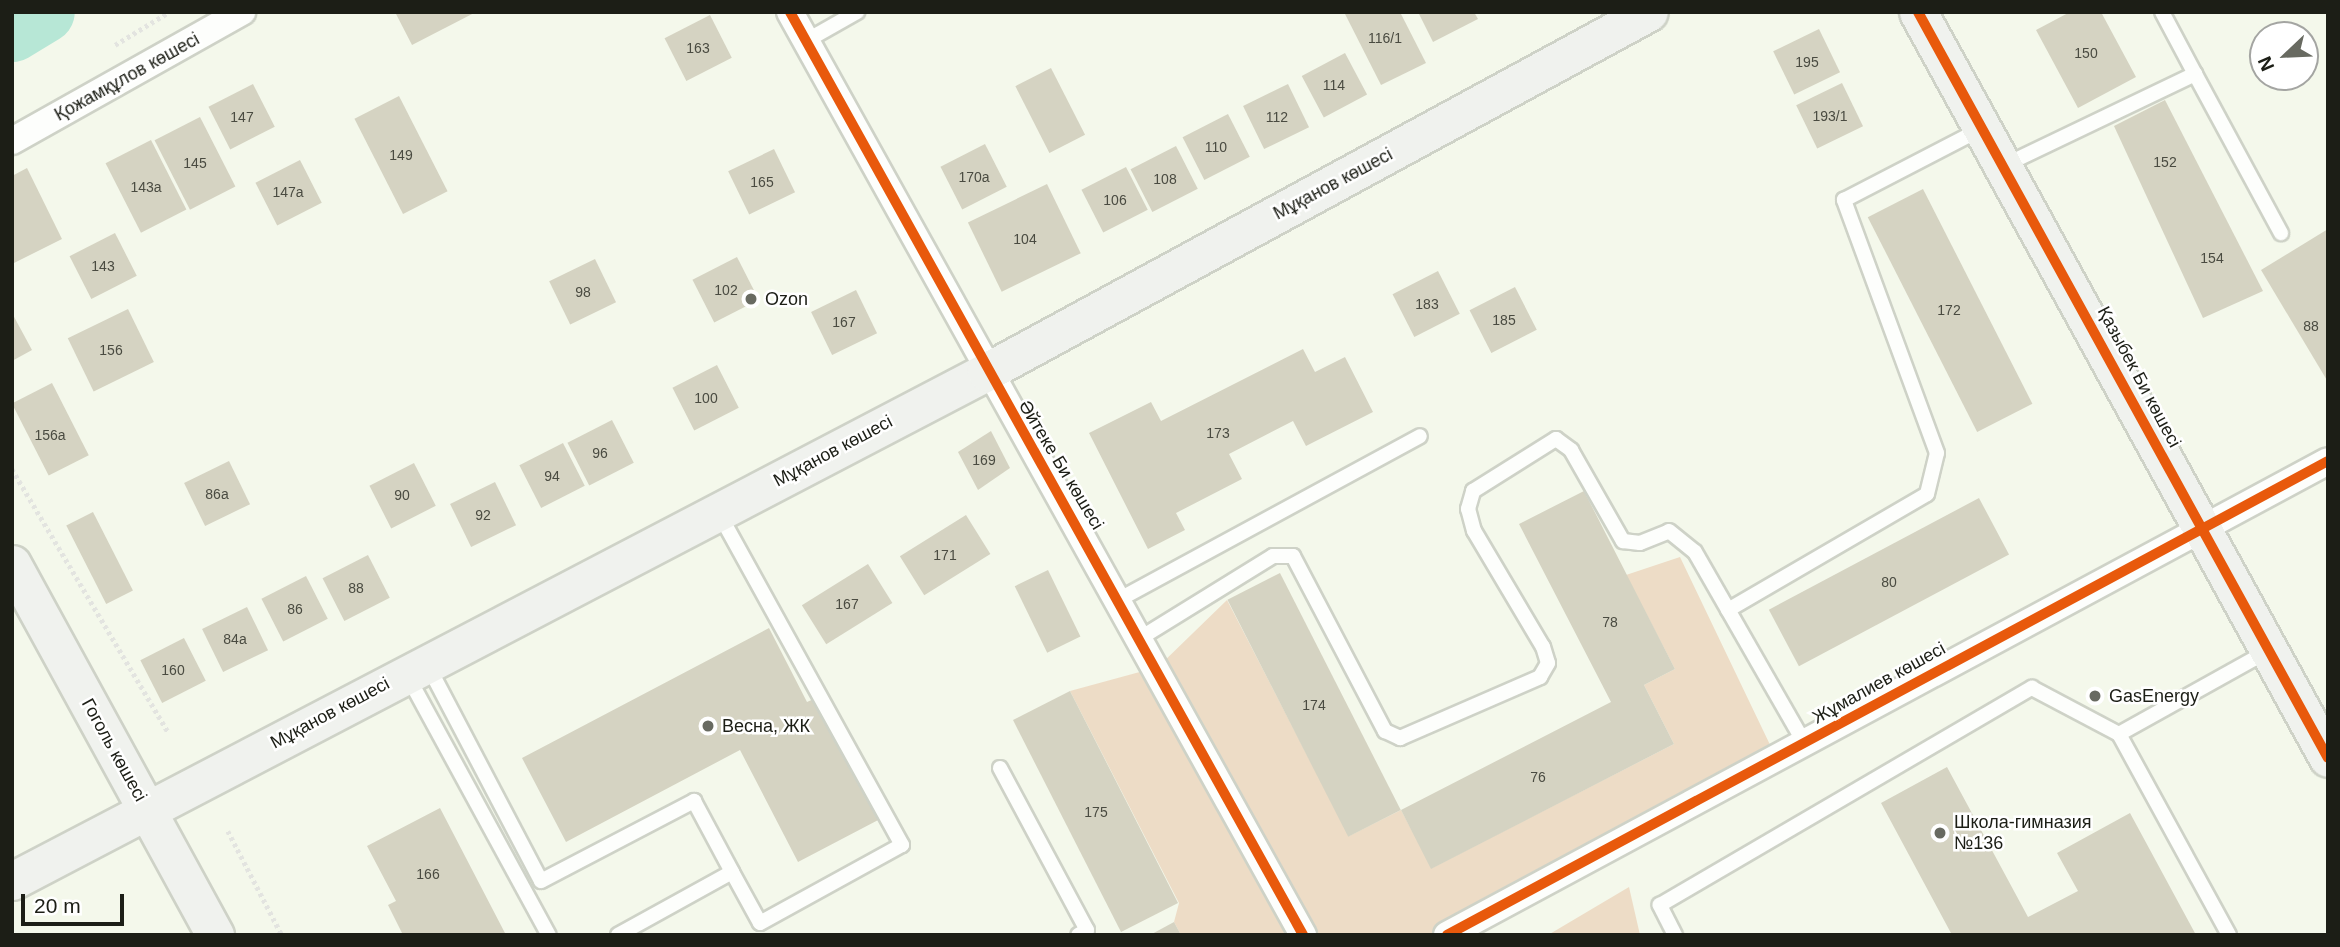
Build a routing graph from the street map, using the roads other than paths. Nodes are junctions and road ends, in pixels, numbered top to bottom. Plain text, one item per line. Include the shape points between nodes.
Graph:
1 (242, 12) edge
2 (790, 12) edge
3 (856, 12) edge
4 (1649, 12) edge
5 (1918, 12) edge
6 (2162, 12) edge
7 (806, 41) junction
8 (2195, 74) junction
9 (1983, 127) junction
10 (12, 141) edge
11 (2005, 166) junction
12 (2281, 233) dead end
13 (986, 372) junction
14 (1420, 436) dead end
15 (2328, 461) edge
16 (718, 511) junction
17 (2199, 526) junction
18 (12, 564) edge
19 (1120, 599) junction
20 (1728, 610) junction
21 (1142, 637) junction
22 (2268, 651) junction
23 (416, 668) junction
24 (2119, 734) junction
25 (1805, 744) junction
26 (2328, 758) edge
27 (1000, 768) dead end
28 (146, 809) junction
29 (732, 872) junction
30 (12, 881) edge
31 (215, 935) edge
32 (549, 935) edge
33 (618, 935) edge
34 (1078, 935) edge
35 (1303, 935) edge
36 (1447, 935) edge
37 (1675, 935) edge
38 (2229, 935) edge

1 - 10 street, Қожамқұлов көшесі
2 - 7 street, Әйтеке Би көшесі
3 - 7 lane
4 - 13 main road, Мұқанов көшесі
5 - 9 main road, Қазыбек Би көшесі
6 - 8 lane
7 - 13 street, Әйтеке Би көшесі
8 - 11 lane
8 - 12 lane
9 - 11 main road, Қазыбек Би көшесі
9 - 20 lane via 1844,200 1937,453 1927,494
11 - 17 main road, Қазыбек Би көшесі
13 - 16 main road, Мұқанов көшесі
13 - 19 street, Әйтеке Би көшесі
14 - 19 lane
15 - 17 street, Жұмалиев көшесі
16 - 23 main road, Мұқанов көшесі
16 - 29 lane via 902,845 761,923
17 - 22 main road, Қазыбек Би көшесі
17 - 25 street, Жұмалиев көшесі
18 - 28 main road, Гоголь көшесі
19 - 21 street, Әйтеке Би көшесі
20 - 21 lane via 1695,552 1669,531 1640,543 1623,541 1571,450 1556,439 1473,491 1468,509 1474,531 1543,647 1548,663 1540,677 1400,738 1385,732 1293,556 1273,556
20 - 25 lane
21 - 35 street, Әйтеке Би көшесі
22 - 24 lane
22 - 26 main road, Қазыбек Би көшесі
23 - 28 main road, Мұқанов көшесі
23 - 29 lane via 541,881 694,801
23 - 32 lane
24 - 37 lane via 2032,688 1660,905
24 - 38 lane
25 - 36 street, Жұмалиев көшесі
27 - 34 lane via 1087,930
28 - 30 main road, Мұқанов көшесі
28 - 31 main road, Гоголь көшесі
29 - 33 lane

